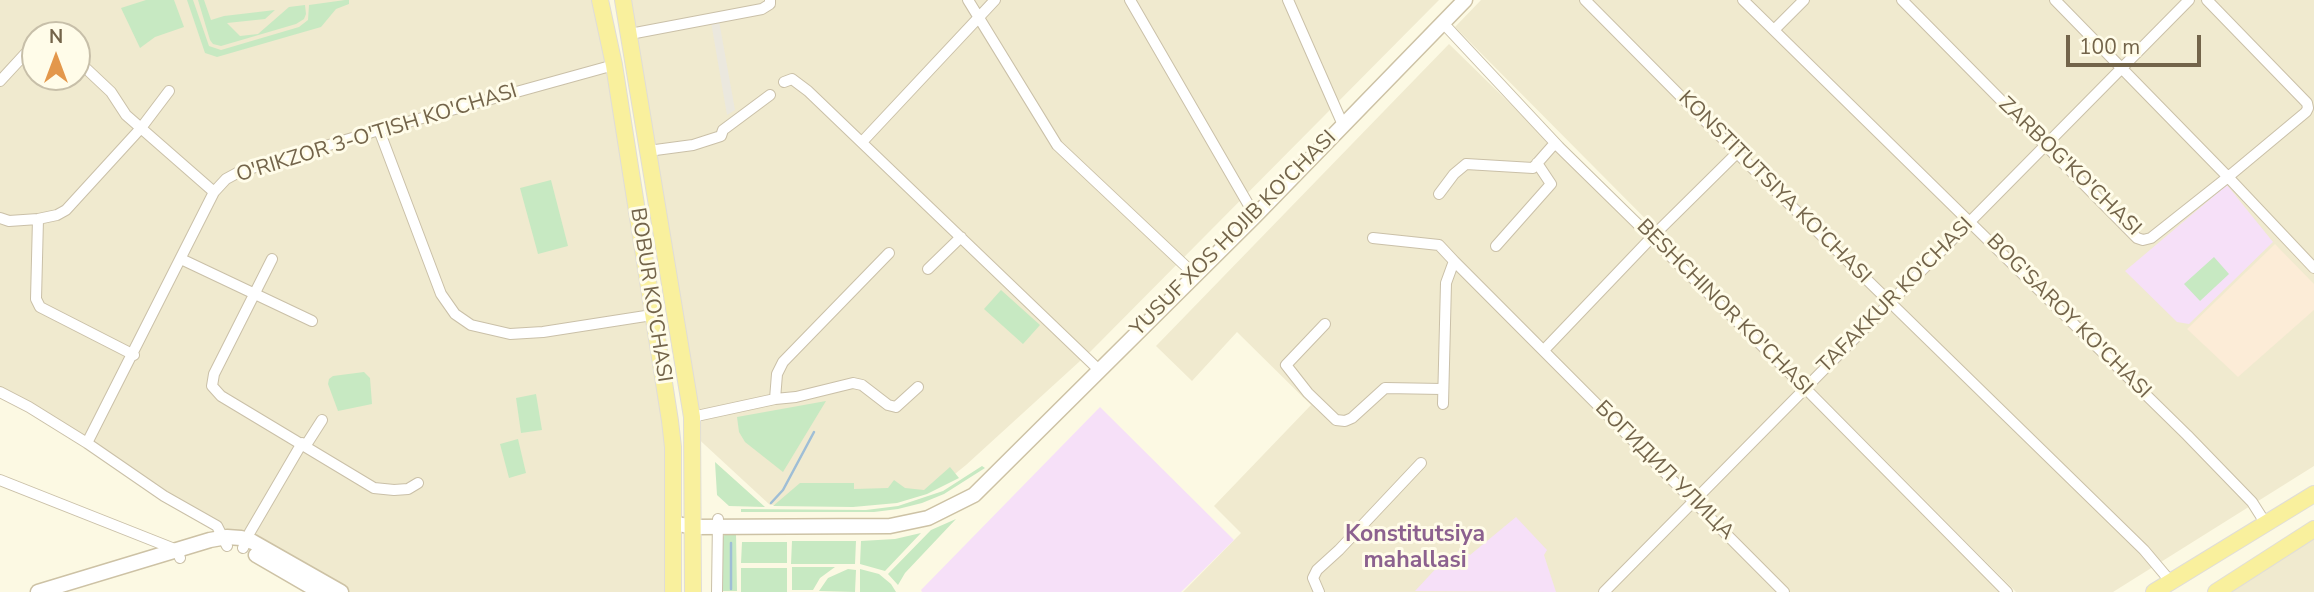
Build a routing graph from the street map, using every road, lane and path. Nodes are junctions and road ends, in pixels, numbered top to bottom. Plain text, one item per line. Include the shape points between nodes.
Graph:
1 (600, 0) edge
2 (623, 0) edge
3 (770, 0) edge
4 (968, 0) edge
5 (995, 0) edge
6 (1130, 0) edge
7 (1288, 0) edge
8 (1465, 0) edge
9 (1585, 0) edge
10 (1743, 0) edge
11 (1804, 0) edge
12 (1902, 0) edge
13 (2055, 0) edge
14 (2189, 0) edge
15 (2207, 0) edge
16 (978, 17) junction
17 (1443, 23) junction
18 (1774, 30) junction
19 (630, 34) junction
20 (21, 58) edge
21 (614, 65) junction
22 (2122, 68) junction
23 (91, 73) edge
24 (0, 81) edge
25 (784, 82) dead end
26 (169, 91) dead end
27 (770, 95) dead end
28 (1343, 125) junction
29 (141, 128) junction
30 (379, 130) junction
31 (862, 142) junction
32 (1555, 143) junction
33 (2045, 146) junction
34 (648, 152) junction
35 (1737, 153) junction
36 (1537, 163) junction
37 (2228, 177) junction
38 (214, 192) junction
39 (1439, 194) dead end
40 (1255, 216) junction
41 (0, 218) edge
42 (38, 219) junction
43 (1971, 221) junction
44 (661, 234) junction
45 (640, 237) junction
46 (961, 237) junction
47 (1652, 237) junction
48 (1373, 238) dead end
49 (1496, 246) dead end
50 (889, 253) dead end
51 (272, 258) dead end
52 (181, 259) junction
53 (1454, 261) junction
54 (2314, 268) edge
55 (929, 269) dead end
56 (1194, 274) junction
57 (254, 295) junction
58 (1889, 301) junction
59 (653, 315) junction
60 (312, 321) dead end
61 (1325, 324) dead end
62 (1544, 350) junction
63 (134, 355) junction
64 (1099, 370) junction
65 (918, 387) dead end
66 (1804, 387) junction
67 (1442, 389) junction
68 (0, 392) edge
69 (775, 399) junction
70 (1443, 404) dead end
71 (692, 417) junction
72 (322, 420) dead end
73 (87, 443) junction
74 (304, 444) junction
75 (1422, 463) dead end
76 (2, 483) edge
77 (418, 483) dead end
78 (2314, 494) edge
79 (1693, 502) junction
80 (673, 523) junction
81 (693, 523) junction
82 (718, 523) junction
83 (2266, 524) junction
84 (2314, 529) edge
85 (225, 541) junction
86 (245, 543) junction
87 (178, 554) junction
88 (2171, 582) junction
89 (38, 592) edge
90 (68, 592) edge
91 (320, 592) edge
92 (341, 592) edge
93 (673, 592) edge
94 (693, 592) edge
95 (717, 592) edge
96 (1319, 592) edge
97 (1604, 592) edge
98 (1784, 592) edge
99 (2007, 592) edge
100 (2154, 592) edge
101 (2216, 592) edge

1 - 21 main road, BOBUR KO'CHASI
2 - 19 main road, BOBUR KO'CHASI
3 - 19 street via 762,9
4 - 16 street
5 - 16 street
6 - 40 street
7 - 28 street
8 - 17 main road, YUSUF XOS HOJIB KO'CHASI
9 - 35 street, KONSTITUTSIYA KO'CHASI
10 - 18 street, BOG'SAROY KO'CHASI
11 - 18 street
12 - 33 street, ZARBOG'KO'CHASI
13 - 22 street
14 - 22 street, TAFAKKUR KO'CHASI
15 - 37 street, ZARBOG'KO'CHASI via 2307,103 2306,112
16 - 31 street
16 - 56 street via 1057,145
17 - 28 main road, YUSUF XOS HOJIB KO'CHASI
17 - 32 street, BESHCHINOR KO'CHASI
18 - 43 street, BOG'SAROY KO'CHASI
19 - 34 main road, BOBUR KO'CHASI
20 - 24 street
21 - 30 street, O'RIKZOR 3-O'TISH KO'CHASI
21 - 45 main road, BOBUR KO'CHASI
22 - 33 street, TAFAKKUR KO'CHASI
22 - 37 street
23 - 29 street
25 - 31 street via 792,79 808,91
26 - 29 street
27 - 34 street via 721,136
28 - 40 main road, YUSUF XOS HOJIB KO'CHASI
29 - 38 street
29 - 42 street via 66,210
30 - 38 street, O'RIKZOR 3-O'TISH KO'CHASI via 239,172
30 - 59 street via 440,294 455,314 471,325 510,334
31 - 46 street
32 - 36 street
32 - 47 street, BESHCHINOR KO'CHASI
33 - 37 street, ZARBOG'KO'CHASI via 2143,240
33 - 43 street, TAFAKKUR KO'CHASI
34 - 44 main road, BOBUR KO'CHASI
35 - 47 street
35 - 58 street, KONSTITUTSIYA KO'CHASI
36 - 39 street via 1533,168 1466,164
36 - 49 street via 1551,184
37 - 54 street
38 - 52 street, O'RIKZOR 3-O'TISH KO'CHASI
40 - 56 main road, YUSUF XOS HOJIB KO'CHASI
41 - 42 street
42 - 63 street via 40,307
43 - 58 street, TAFAKKUR KO'CHASI
43 - 83 street, BOG'SAROY KO'CHASI via 2196,443 2252,502
44 - 45 main road
44 - 71 main road, BOBUR KO'CHASI
45 - 59 main road, BOBUR KO'CHASI
46 - 55 street
46 - 64 street
47 - 62 street
47 - 66 street, BESHCHINOR KO'CHASI
48 - 53 street, БОГИДИЛ УЛИЦА via 1439,245
50 - 69 street via 783,362
51 - 57 street
52 - 57 street
52 - 63 street, O'RIKZOR 3-O'TISH KO'CHASI
53 - 62 street, БОГИДИЛ УЛИЦА
53 - 67 street via 1446,283
56 - 64 main road, YUSUF XOS HOJIB KO'CHASI
57 - 60 street
57 - 74 street via 212,386 221,396
58 - 66 street, TAFAKKUR KO'CHASI
58 - 88 street, KONSTITUTSIYA KO'CHASI via 2144,550
59 - 80 main road, BOBUR KO'CHASI via 672,435
61 - 67 street via 1286,365 1336,420 1352,418 1385,388
62 - 79 street, БОГИДИЛ УЛИЦА
63 - 73 street, O'RIKZOR 3-O'TISH KO'CHASI
64 - 82 main road, YUSUF XOS HOJIB KO'CHASI via 982,488 938,514 909,523 858,528
65 - 69 street via 893,408 853,383
66 - 79 street, TAFAKKUR KO'CHASI
66 - 99 street, BESHCHINOR KO'CHASI
67 - 70 street
68 - 73 street
69 - 71 street
71 - 81 main road, BOBUR KO'CHASI
72 - 74 street
73 - 85 street via 217,526
74 - 77 street via 374,488 408,489
74 - 86 street
75 - 96 street via 1317,570 1313,578
76 - 87 street
78 - 83 main road
79 - 97 street, TAFAKKUR KO'CHASI
79 - 98 street, БОГИДИЛ УЛИЦА
80 - 81 main road, YUSUF XOS HOJIB KO'CHASI
80 - 93 main road, BOBUR KO'CHASI
81 - 82 main road, YUSUF XOS HOJIB KO'CHASI
81 - 94 main road, BOBUR KO'CHASI
82 - 95 street
83 - 88 main road
84 - 101 main road
85 - 86 main road
85 - 87 main road
86 - 91 main road
86 - 92 main road
87 - 89 main road
87 - 90 main road
88 - 100 main road

